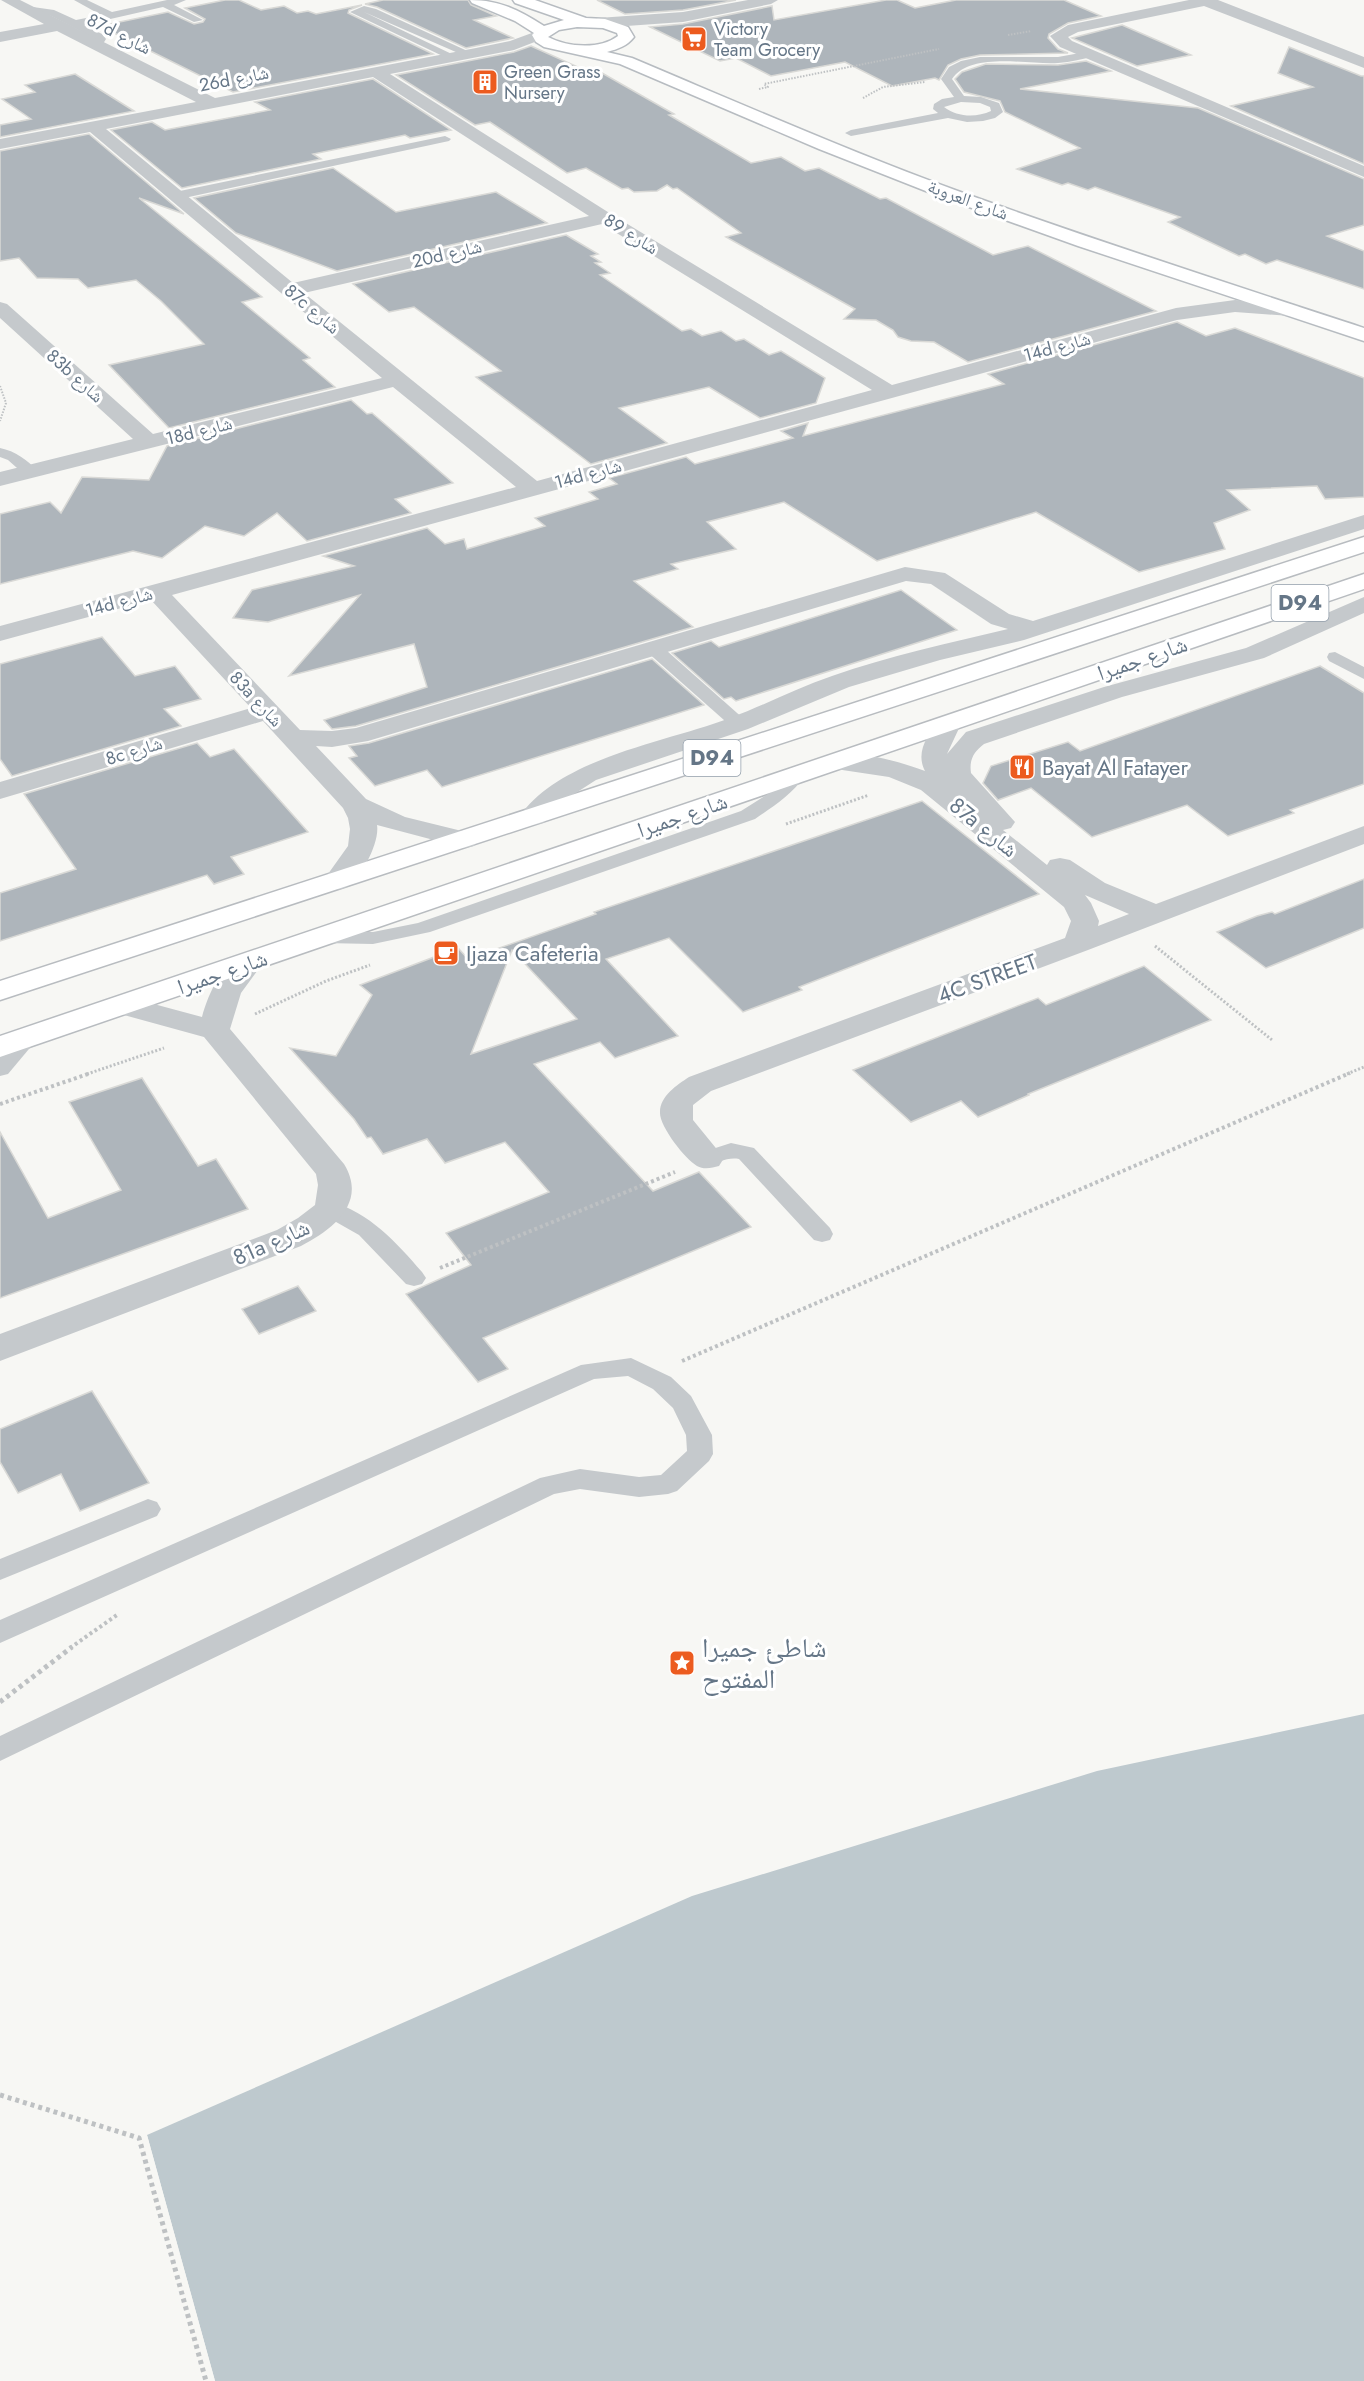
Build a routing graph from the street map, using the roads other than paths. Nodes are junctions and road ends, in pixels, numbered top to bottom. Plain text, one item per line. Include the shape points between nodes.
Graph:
1 (8, 0) edge
2 (79, 0) edge
3 (181, 0) edge
4 (477, 0) edge
5 (520, 0) edge
6 (771, 0) edge
7 (1208, 1) edge
8 (165, 4) junction
9 (111, 16) junction
10 (682, 17) junction
11 (198, 20) dead end
12 (594, 22) junction
13 (67, 25) junction
14 (540, 34) junction
15 (626, 36) junction
16 (0, 37) edge
17 (571, 49) junction
18 (1091, 54) junction
19 (466, 55) junction
20 (1364, 63) edge
21 (376, 72) junction
22 (745, 92) road end
23 (961, 99) junction
24 (212, 103) junction
25 (948, 115) junction
26 (830, 125) dead end
27 (93, 126) junction
28 (851, 133) junction
29 (445, 140) dead end
30 (0, 144) edge
31 (883, 146) dead end
32 (1364, 172) edge
33 (175, 196) junction
34 (605, 218) junction
35 (1195, 278) junction
36 (290, 290) junction
37 (0, 308) edge
38 (1291, 310) junction
39 (1176, 314) junction
40 (1364, 334) edge
41 (397, 380) junction
42 (889, 392) junction
43 (150, 443) junction
44 (0, 452) edge
45 (30, 472) junction
46 (0, 479) edge
47 (533, 489) junction
48 (1364, 522) edge
49 (1364, 544) edge
50 (1364, 580) edge
51 (156, 592) junction
52 (1364, 604) edge
53 (1033, 629) junction
54 (0, 634) edge
55 (652, 647) junction
56 (1335, 657) dead end
57 (1364, 674) edge
58 (1066, 684) junction
59 (1113, 692) junction
60 (268, 711) junction
61 (739, 724) junction
62 (948, 724) junction
63 (291, 738) junction
64 (838, 762) junction
65 (0, 791) edge
66 (356, 805) junction
67 (533, 817) junction
68 (1001, 822) junction
69 (1364, 834) edge
70 (464, 840) junction
71 (337, 881) junction
72 (1157, 914) junction
73 (1078, 944) junction
74 (248, 963) junction
75 (0, 991) edge
76 (124, 1005) junction
77 (215, 1030) junction
78 (29, 1037) junction
79 (0, 1047) edge
80 (0, 1069) edge
81 (708, 1158) joint
82 (330, 1209) junction
83 (822, 1234) dead end
84 (414, 1278) road end
85 (0, 1348) edge
86 (148, 1509) dead end
87 (0, 1570) edge
88 (0, 1632) edge
89 (0, 1749) edge

1 - 13 street, 87d شارع
2 - 9 lane
3 - 8 lane
4 - 14 main road via 520,18
5 - 12 main road via 556,14
6 - 10 street
7 - 18 street via 1067,30 1058,36 1059,40
7 - 20 street
8 - 9 lane
8 - 11 lane
9 - 13 lane
10 - 12 street
10 - 15 street
12 - 14 main road via 565,23
12 - 15 main road via 618,27
13 - 16 street
13 - 24 street, 87d شارع via 97,45
14 - 17 main road, شارع العروبة via 546,43
14 - 19 street, 26d شارع via 520,43
15 - 17 main road via 615,45
15 - 22 main road via 651,54
17 - 19 street, 26d شارع
17 - 35 main road, شارع العروبة via 626,61 958,196
18 - 23 lane via 1057,60 988,59 957,67 946,79
18 - 32 street
19 - 19 lane via 372,11 355,12
19 - 21 street, 26d شارع
21 - 24 street, 26d شارع
21 - 34 street, شارع 89
23 - 25 lane via 938,106
23 - 25 lane via 989,102 997,112 976,118
24 - 27 street, 26d شارع
25 - 28 lane
26 - 28 main road
27 - 30 street, 26d شارع
27 - 33 street, 87c شارع
28 - 31 main road
29 - 33 lane
33 - 36 street, 87c شارع
34 - 36 street, 20d شارع
34 - 42 street, شارع 89
35 - 38 main road, شارع العروبة
35 - 39 street, 14d شارع via 1204,298
36 - 41 street, 87c شارع
37 - 43 street, 83b شارع
38 - 39 street, 14d شارع via 1234,306
38 - 40 main road, شارع العروبة
39 - 42 street, 14d شارع
41 - 43 street, 18d شارع
41 - 47 street, 87c شارع
42 - 47 street, 14d شارع
43 - 45 street, 18d شارع
44 - 45 lane via 13,457
45 - 46 street, 18d شارع
47 - 51 street, 14d شارع
48 - 53 street
49 - 67 main road, شارع جميرا / D94
50 - 58 main road, شارع جميرا / D94
51 - 54 street, 14d شارع
51 - 60 street, 83a شارع
52 - 59 street via 1255,653
53 - 55 street via 1000,619 937,578 905,573
53 - 61 street via 840,682
55 - 61 lane
55 - 63 street via 359,735 332,740
56 - 57 lane
58 - 59 main road
58 - 62 main road, شارع جميرا / D94
59 - 68 street via 988,732 965,746 958,755 958,775
60 - 63 street, 83a شارع
60 - 65 street, 8c شارع
61 - 67 street via 587,774 558,792
62 - 64 main road, شارع جميرا / D94
62 - 68 street, 87a شارع via 933,748 938,772
63 - 66 street, 83a شارع
64 - 73 street, 87a شارع via 886,767 930,784 1077,903 1085,921
64 - 74 main road, شارع جميرا / D94
66 - 70 street, 83a شارع via 395,823
66 - 71 street, 83a شارع via 365,824 363,842
67 - 70 main road, شارع جميرا / D94
68 - 72 street, 87a شارع via 1094,890
69 - 72 street, 4C STREET
70 - 71 main road, شارع جميرا / D94
71 - 75 main road, شارع جميرا / D94
72 - 73 street, 4C STREET
73 - 81 street, 4C STREET via 687,1091 678,1101 677,1124
74 - 76 main road, شارع جميرا / D94
74 - 77 street via 224,994
76 - 77 street
76 - 78 main road, شارع جميرا / D94
77 - 82 street, 81a شارع via 332,1172 337,1190
78 - 79 main road, شارع جميرا / D94
78 - 80 lane
81 - 83 lane via 731,1150 746,1153
82 - 84 lane via 372,1231
82 - 85 street, 81a شارع via 314,1226 289,1238
86 - 87 lane
88 - 89 lane via 590,1371 631,1367 662,1383 682,1402 699,1435 700,1454 668,1484 639,1487 580,1479 549,1485

